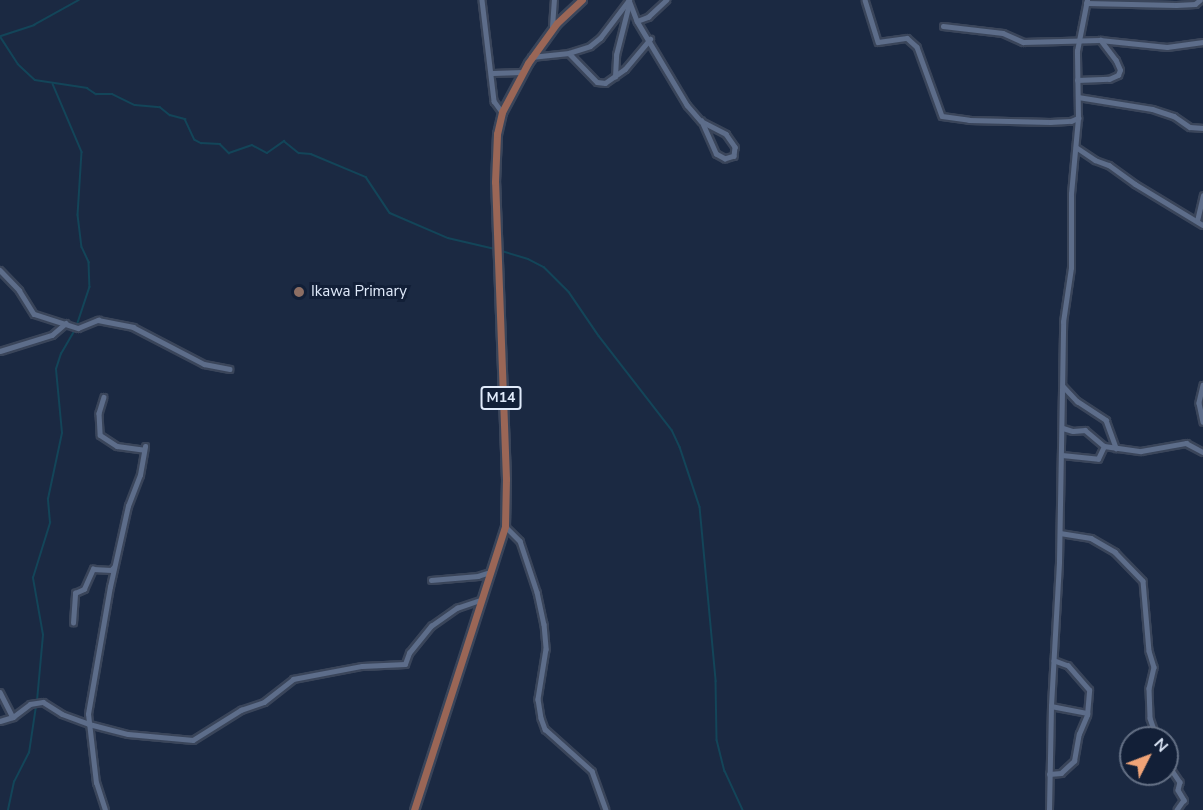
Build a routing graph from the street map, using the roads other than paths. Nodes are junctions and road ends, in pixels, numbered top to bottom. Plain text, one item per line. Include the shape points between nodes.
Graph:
1 (482, 0) edge
2 (554, 0) edge
3 (582, 0) edge
4 (665, 0) edge
5 (865, 0) edge
6 (1200, 0) edge
7 (629, 1) edge
8 (1087, 1) edge
9 (638, 21) junction
10 (943, 26) dead end
11 (551, 31) junction
12 (650, 39) junction
13 (1078, 40) junction
14 (1100, 40) junction
15 (1203, 42) edge
16 (569, 53) junction
17 (531, 57) junction
18 (522, 72) junction
19 (492, 73) junction
20 (615, 77) junction
21 (1077, 81) junction
22 (1078, 97) junction
23 (502, 112) junction
24 (1078, 118) junction
25 (701, 121) junction
26 (1203, 128) edge
27 (1076, 147) junction
28 (1203, 196) edge
29 (1197, 221) junction
30 (1203, 225) edge
31 (0, 270) edge
32 (66, 324) junction
33 (0, 351) edge
34 (230, 369) dead end
35 (1203, 385) edge
36 (1063, 386) junction
37 (104, 397) dead end
38 (1203, 422) edge
39 (1063, 428) junction
40 (1104, 446) junction
41 (1116, 448) junction
42 (1203, 452) edge
43 (1062, 455) junction
44 (505, 526) junction
45 (1060, 533) junction
46 (114, 567) junction
47 (490, 572) junction
48 (431, 580) dead end
49 (480, 600) junction
50 (73, 623) dead end
51 (1054, 661) junction
52 (0, 692) edge
53 (1051, 706) junction
54 (1087, 713) junction
55 (14, 717) junction
56 (0, 721) edge
57 (89, 724) junction
58 (1153, 726) edge
59 (1049, 774) junction
60 (1179, 786) edge
61 (105, 810) edge
62 (414, 810) edge
63 (606, 810) edge
64 (1049, 810) edge
65 (1177, 810) edge

1 - 19 street
2 - 11 street
3 - 11 main road, M14
4 - 9 street
5 - 24 street via 878,42 907,38 917,47 942,116 1050,122
6 - 8 street via 1176,5
7 - 9 street
7 - 16 street via 597,40
7 - 20 street
8 - 13 street
9 - 12 street
10 - 13 street via 1003,33 1023,42
11 - 17 main road, M14
12 - 20 street
12 - 25 street via 687,105
13 - 14 street
13 - 21 street
14 - 15 street via 1167,46
14 - 21 street via 1116,61 1118,75
16 - 17 street
16 - 20 street via 597,82 605,83
17 - 18 main road, M14
18 - 19 street
18 - 23 main road, M14
19 - 23 street via 495,103
21 - 22 street
22 - 24 street
22 - 26 street via 1152,109 1190,127
23 - 44 main road, M14 via 495,182
24 - 27 street
25 - 25 street via 716,154 724,159 734,156 735,147 726,134
27 - 29 street
27 - 36 street via 1071,194 1071,268 1063,322
28 - 29 street
29 - 30 street
31 - 32 street via 19,290 33,314
32 - 33 street via 52,335
32 - 34 street via 80,328 98,320 133,327 204,364
35 - 38 street via 1199,403
36 - 39 street
36 - 41 street via 1106,420
37 - 46 street via 99,413 100,435 117,446 145,448
39 - 40 street via 1085,430
39 - 43 street
40 - 41 street
40 - 43 street via 1098,459
41 - 42 street via 1153,450 1186,443
43 - 45 street
44 - 47 main road, M14
44 - 63 street via 520,542 544,624 546,649 538,699 541,718 545,729 592,771
45 - 51 street
45 - 58 street via 1091,538 1115,552 1143,581 1154,667 1149,688
46 - 50 street via 93,569 84,589 75,593
46 - 57 street via 89,703
47 - 48 street
47 - 49 main road, M14
49 - 57 street via 457,608 431,626 405,664 362,666 293,679 264,702 241,710 193,740 128,734
49 - 62 main road, M14
51 - 53 street
51 - 54 street via 1064,663 1087,686
52 - 55 street
53 - 54 street
53 - 59 street
54 - 59 street via 1078,734 1074,761 1061,773
55 - 56 street
55 - 57 street via 30,704 43,702
57 - 61 street via 97,790
59 - 64 street
60 - 65 street via 1184,800

